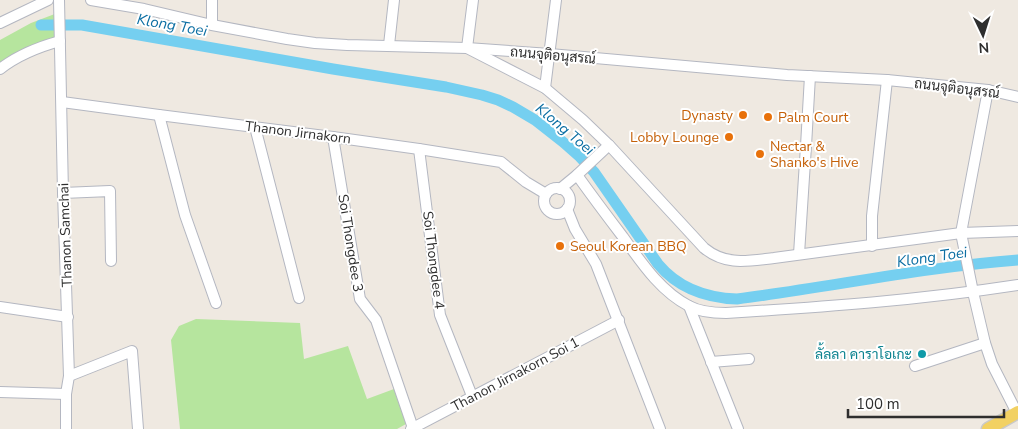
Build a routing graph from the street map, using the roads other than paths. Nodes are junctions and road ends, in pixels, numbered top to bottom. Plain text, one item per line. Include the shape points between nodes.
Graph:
1 (48, 0) edge
2 (59, 0) edge
3 (91, 0) edge
4 (212, 0) edge
5 (394, 0) edge
6 (473, 0) edge
7 (556, 0) edge
8 (144, 5) edge
9 (0, 23) edge
10 (212, 25) junction
11 (60, 41) junction
12 (389, 45) junction
13 (467, 48) junction
14 (550, 54) junction
15 (0, 69) edge
16 (810, 76) junction
17 (887, 80) junction
18 (544, 88) junction
19 (988, 90) junction
20 (1018, 97) edge
21 (62, 102) junction
22 (159, 115) junction
23 (255, 126) junction
24 (333, 137) junction
25 (606, 148) junction
26 (419, 149) junction
27 (577, 175) junction
28 (560, 189) junction
29 (63, 193) junction
30 (569, 197) junction
31 (545, 198) junction
32 (566, 209) junction
33 (556, 214) junction
34 (575, 229) junction
35 (1018, 230) edge
36 (961, 233) junction
37 (872, 246) junction
38 (799, 254) junction
39 (111, 261) dead end
40 (1018, 285) edge
41 (973, 292) junction
42 (298, 298) dead end
43 (216, 303) dead end
44 (688, 306) junction
45 (0, 307) edge
46 (68, 317) junction
47 (619, 320) junction
48 (985, 343) junction
49 (749, 359) dead end
50 (711, 362) junction
51 (915, 366) dead end
52 (69, 376) junction
53 (0, 392) edge
54 (66, 394) junction
55 (472, 396) junction
56 (1017, 412) edge
57 (412, 428) edge
58 (66, 429) edge
59 (138, 429) edge
60 (660, 429) edge
61 (738, 429) edge
62 (988, 429) edge

1 - 9 street
2 - 11 street, Thanon Samchai
3 - 8 street, ถนนจุติอนุสรณ์
4 - 10 street
5 - 12 street
6 - 13 street
7 - 14 street
8 - 10 street, ถนนจุติอนุสรณ์
10 - 12 street, ถนนจุติอนุสรณ์ via 315,43
11 - 15 street via 30,50
11 - 21 street, Thanon Samchai
12 - 13 street, ถนนจุติอนุสรณ์
13 - 14 street, ถนนจุติอนุสรณ์
13 - 18 street
14 - 16 street, ถนนจุติอนุสรณ์
14 - 18 street
16 - 17 street, ถนนจุติอนุสรณ์
16 - 38 street
17 - 19 street, ถนนจุติอนุสรณ์
17 - 37 street via 872,216
18 - 25 street via 583,120
19 - 20 street, ถนนจุติอนุสรณ์
19 - 36 street
21 - 22 street, Thanon Jirnakorn
21 - 29 street, Thanon Samchai
22 - 23 street, Thanon Jirnakorn
22 - 43 street via 186,215
23 - 24 street, Thanon Jirnakorn
23 - 42 street
24 - 26 street, Thanon Jirnakorn
24 - 57 street, Soi Thongdee 3 via 360,299 376,320
25 - 27 street
25 - 38 street via 711,254 725,260 740,261
26 - 31 street, Thanon Jirnakorn via 501,162
26 - 55 street, Soi Thongdee 4 via 440,315
27 - 28 street
27 - 30 street
27 - 44 street via 651,275
28 - 30 street
28 - 31 street via 552,189
29 - 39 street via 110,192
29 - 46 street, Thanon Samchai
30 - 32 street
31 - 33 street via 548,210
32 - 33 street
32 - 34 street
33 - 34 street
34 - 47 street via 596,264
35 - 36 street
36 - 37 street
36 - 41 street
37 - 38 street
40 - 41 street
41 - 44 street via 865,304 726,313
41 - 48 street
44 - 50 street
45 - 46 street
46 - 52 street, Thanon Samchai
47 - 55 street, Thanon Jirnakorn Soi 1
47 - 60 street
48 - 51 street
48 - 56 street
49 - 50 street
50 - 61 street
52 - 54 street, Thanon Samchai
52 - 59 street via 132,351
53 - 54 street
54 - 58 street, Thanon Samchai
55 - 57 street, Thanon Jirnakorn Soi 1
56 - 62 main road

